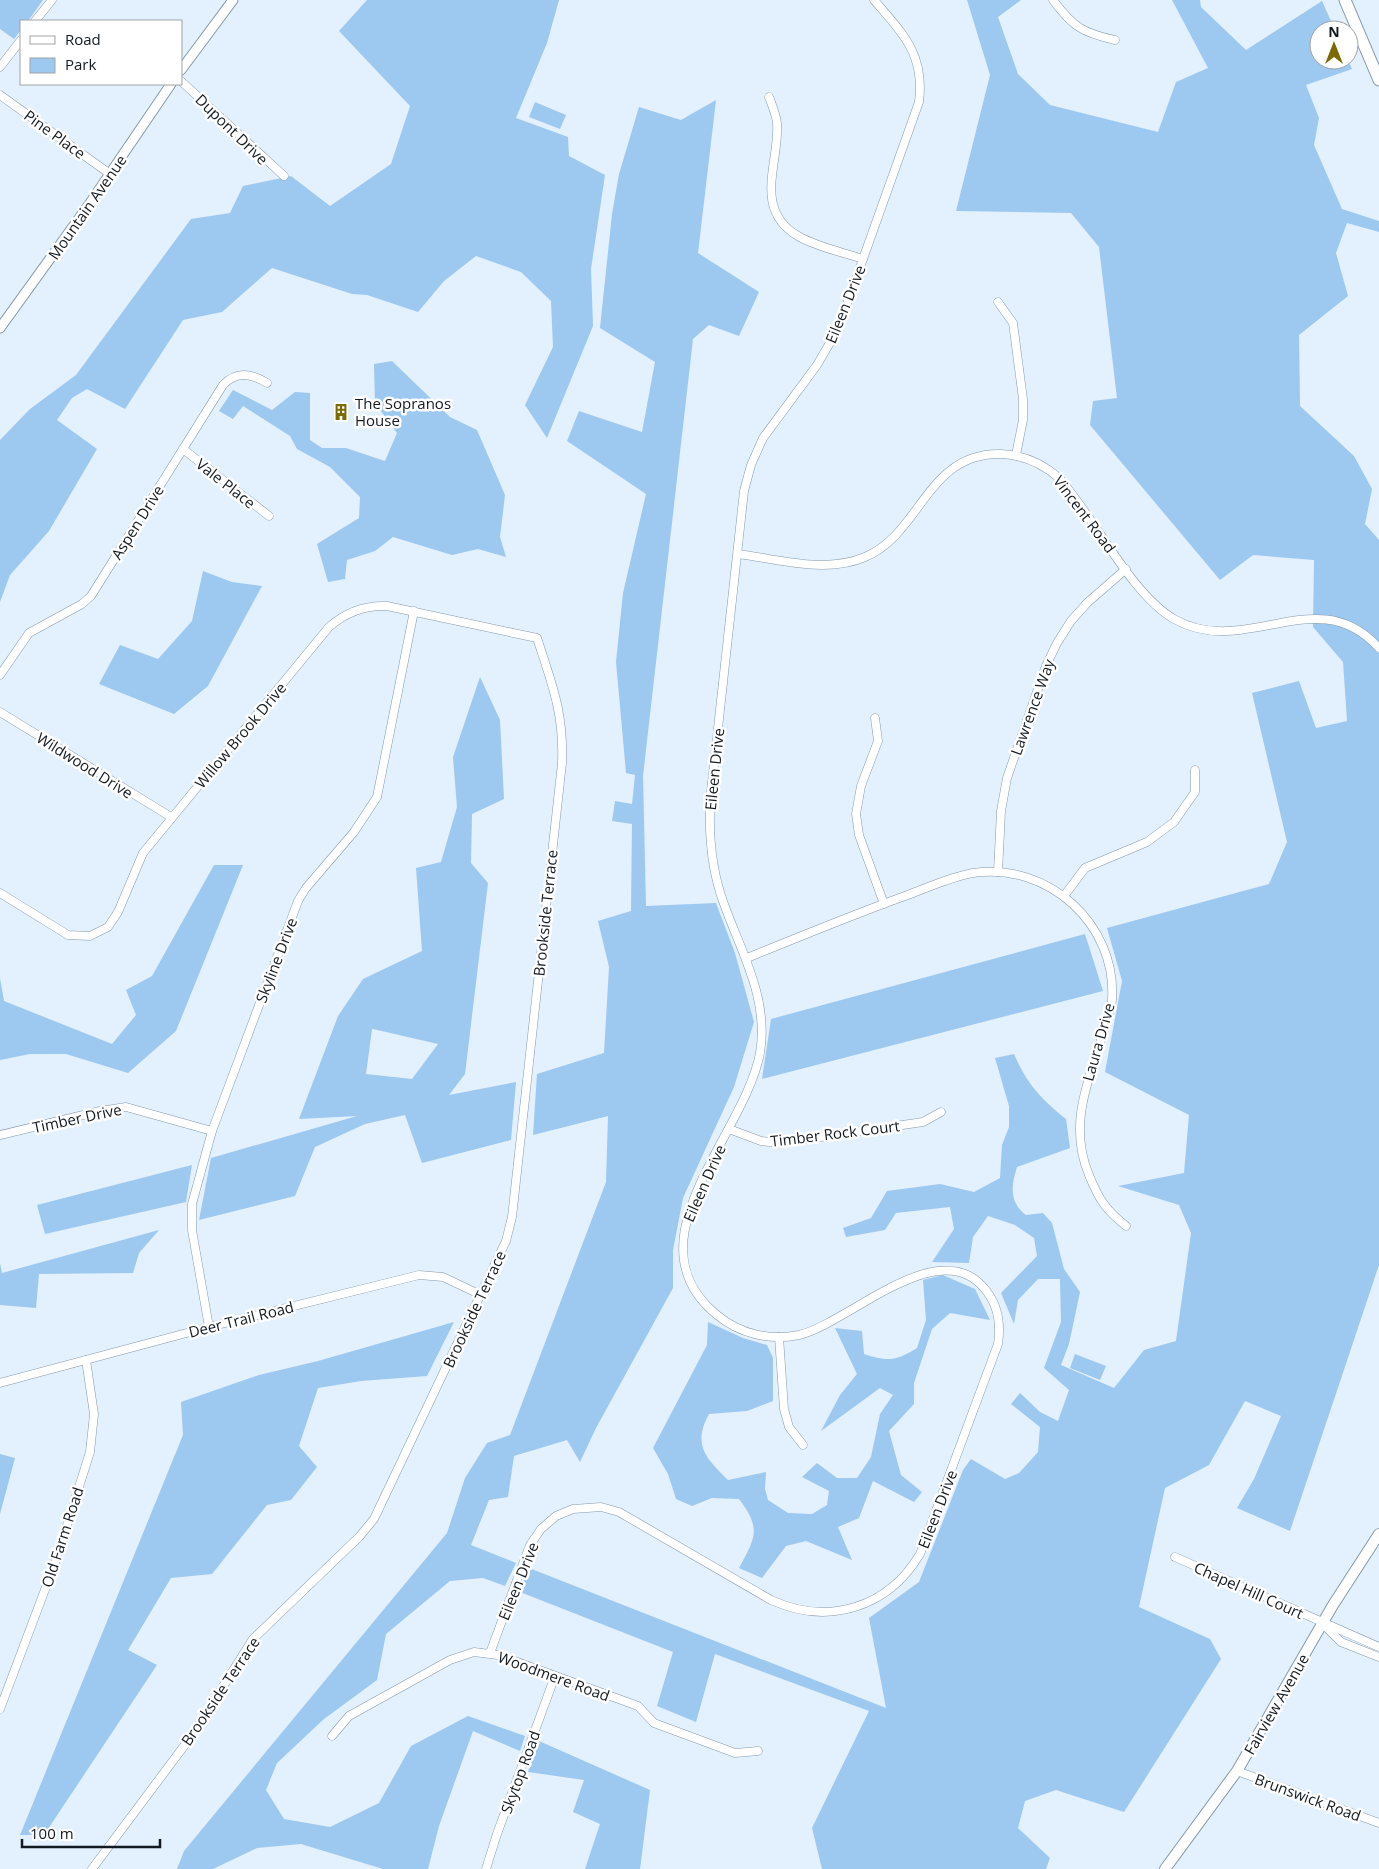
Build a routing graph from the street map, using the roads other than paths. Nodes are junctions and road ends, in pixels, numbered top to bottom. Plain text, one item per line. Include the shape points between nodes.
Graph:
1 (52, 0) edge
2 (233, 0) edge
3 (874, 0) edge
4 (1054, 0) edge
5 (1344, 0) edge
6 (36, 20) edge
7 (1115, 40) dead end
8 (20, 41) edge
9 (0, 67) edge
10 (182, 69) edge
11 (1379, 80) edge
12 (182, 83) edge
13 (170, 85) edge
14 (0, 94) edge
15 (769, 97) dead end
16 (110, 174) junction
17 (284, 176) dead end
18 (863, 259) junction
19 (998, 302) dead end
20 (0, 328) edge
21 (267, 383) dead end
22 (183, 449) junction
23 (1016, 455) junction
24 (269, 516) dead end
25 (738, 554) junction
26 (1126, 569) junction
27 (414, 611) junction
28 (538, 638) joint
29 (1379, 648) edge
30 (0, 675) edge
31 (0, 712) edge
32 (875, 718) dead end
33 (1196, 770) dead end
34 (170, 817) junction
35 (998, 872) junction
36 (0, 893) edge
37 (1064, 896) junction
38 (884, 904) junction
39 (746, 958) junction
40 (941, 1112) dead end
41 (729, 1128) junction
42 (212, 1131) junction
43 (0, 1135) edge
44 (1126, 1226) dead end
45 (481, 1295) junction
46 (209, 1327) junction
47 (779, 1337) junction
48 (86, 1360) junction
49 (0, 1383) edge
50 (803, 1445) dead end
51 (1379, 1534) edge
52 (1175, 1556) dead end
53 (1323, 1624) junction
54 (1379, 1647) edge
55 (490, 1653) junction
56 (1379, 1657) edge
57 (555, 1676) junction
58 (0, 1709) edge
59 (332, 1736) dead end
60 (758, 1751) dead end
61 (1237, 1770) junction
62 (1379, 1823) edge
63 (92, 1869) edge
64 (486, 1869) edge
65 (1165, 1869) edge

1 - 6 street
2 - 10 street
3 - 18 street, Eileen Drive via 913,50 919,66 920,84 916,111
4 - 7 street via 1082,30
5 - 11 main road
8 - 9 street
12 - 17 street, Dupont Drive
13 - 16 street, Mountain Avenue
14 - 16 street, Pine Place
15 - 18 street via 777,123 771,196 779,218 790,231 805,240
16 - 20 street, Mountain Avenue
18 - 25 street, Eileen Drive via 831,342 756,452 744,490
19 - 23 street via 1013,322 1023,400
21 - 22 street, Aspen Drive via 247,374 227,381
22 - 24 street, Vale Place
22 - 30 street, Aspen Drive via 91,596 29,633
23 - 25 street, Vincent Road via 988,454 953,468 939,480 891,541 864,558 826,564
23 - 26 street, Vincent Road via 1035,461 1059,478
25 - 39 street, Eileen Drive via 709,824 719,888
26 - 29 street, Vincent Road via 1156,606 1196,628 1231,632 1297,619 1323,618 1352,628
26 - 35 street, Lawrence Way via 1071,621 1046,666 1007,778 1001,811
27 - 28 street, Willow Brook Drive
27 - 34 street, Willow Brook Drive via 369,606 336,621
27 - 42 street, Skyline Drive via 378,797 298,901
28 - 45 street, Brookside Terrace via 559,706 562,763 512,1217 506,1241
31 - 34 street, Wildwood Drive
32 - 38 street via 878,741 861,786 856,814 862,845
33 - 37 street via 1195,792 1174,822 1147,842 1085,868
34 - 36 street, Willow Brook Drive via 143,854 116,918 98,933 81,937 68,935
35 - 37 street, Laura Drive via 1031,878
35 - 38 street, Laura Drive via 960,876
37 - 44 street, Laura Drive via 1094,929 1110,969 1110,1012 1083,1095 1079,1135 1087,1170 1107,1211
38 - 39 street, Laura Drive
39 - 41 street, Eileen Drive via 760,1002 761,1039 754,1077
40 - 41 street, Timber Rock Court via 923,1122 779,1143 761,1141
41 - 47 street, Eileen Drive via 687,1213 683,1235 686,1268 700,1297 724,1320 750,1333
42 - 43 street, Timber Drive via 126,1107
42 - 46 street, Skyline Drive via 192,1204 192,1230
45 - 46 street, Deer Trail Road via 443,1277 419,1275
45 - 63 street, Brookside Terrace via 374,1519 252,1639 193,1734
46 - 48 street, Deer Trail Road
47 - 50 street via 784,1409 789,1426
47 - 55 street, Eileen Drive via 819,1327 917,1275 933,1270 967,1275 981,1284 990,1297 999,1320 998,1344 925,1543 907,1574 880,1597 859,1607 836,1612 803,1611 771,1600 618,1512 601,1507 573,1509 548,1522 535,1536
48 - 49 street, Deer Trail Road
48 - 58 street, Old Farm Road via 94,1414 90,1452 54,1563
51 - 53 main road, Fairview Avenue
52 - 53 street, Chapel Hill Court
53 - 54 street, Chapel Hill Court
53 - 56 street via 1341,1642
53 - 61 main road, Fairview Avenue
55 - 57 street, Woodmere Road
55 - 59 street, Woodmere Road via 474,1652 450,1660 349,1716
57 - 60 street, Woodmere Road via 638,1706 654,1723 726,1750 735,1753
57 - 64 street, Skytop Road
61 - 62 street, Brunswick Road
61 - 65 main road, Fairview Avenue

